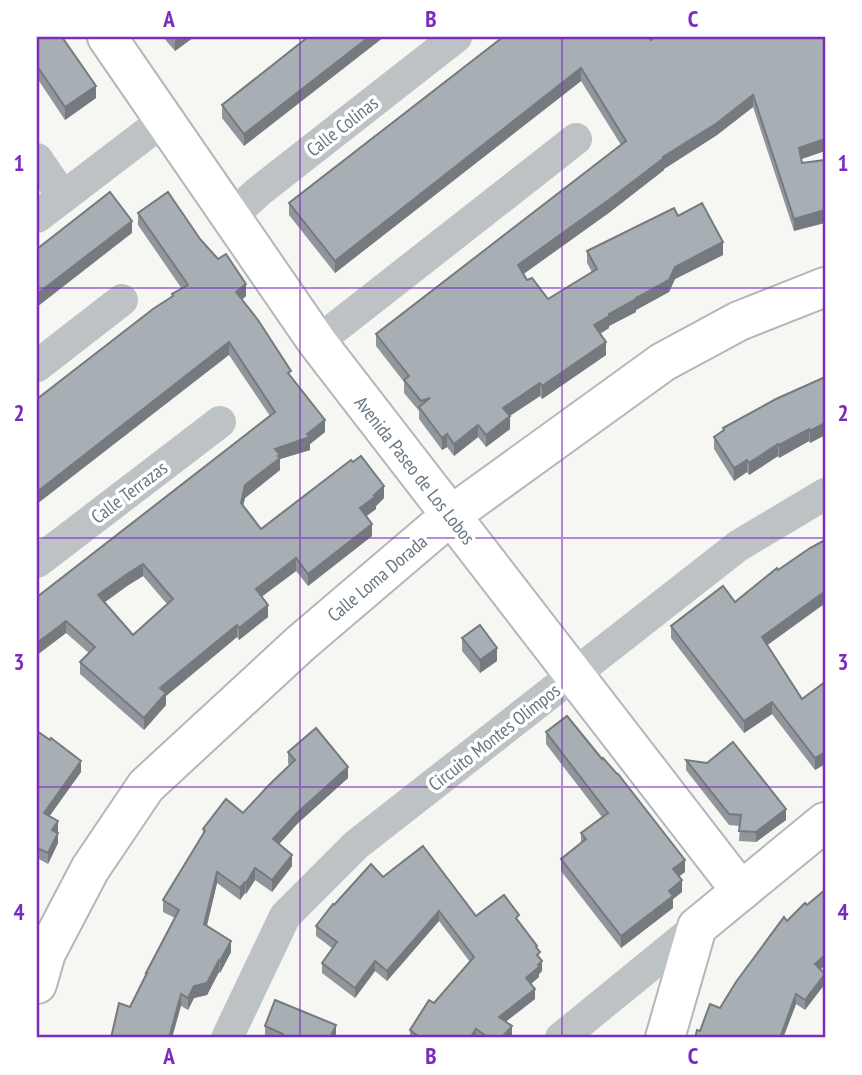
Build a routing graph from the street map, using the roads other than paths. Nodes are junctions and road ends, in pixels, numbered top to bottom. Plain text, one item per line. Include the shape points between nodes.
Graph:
1 (107, 37) edge
2 (456, 37) edge
3 (164, 120) junction
4 (576, 139) dead end
5 (37, 159) edge
6 (63, 197) junction
7 (37, 217) edge
8 (231, 217) junction
9 (825, 287) edge
10 (122, 300) dead end
11 (317, 342) junction
12 (37, 366) edge
13 (220, 422) dead end
14 (825, 494) edge
15 (450, 516) junction
16 (37, 562) edge
17 (574, 674) junction
18 (825, 822) edge
19 (741, 891) junction
20 (697, 927) junction
21 (37, 984) edge
22 (227, 1038) edge
23 (561, 1038) edge
24 (665, 1038) edge

1 - 3 street, Avenida Paseo de Los Lobos
2 - 8 street, Calle Colinas
3 - 6 street
3 - 8 street, Avenida Paseo de Los Lobos
4 - 11 street
5 - 6 street
6 - 7 street
8 - 11 street, Avenida Paseo de Los Lobos
9 - 15 street, Calle Loma Dorada via 739,321 663,362
10 - 12 street
11 - 15 street, Avenida Paseo de Los Lobos
13 - 16 street, Calle Terrazas
14 - 17 street, Circuito Montes Olimpos via 738,545
15 - 17 street, Avenida Paseo de Los Lobos
15 - 21 street, Calle Loma Dorada via 300,643 146,786 90,869 46,953
17 - 19 street, Avenida Paseo de Los Lobos
17 - 22 street, Circuito Montes Olimpos via 356,845 285,916
18 - 19 street
19 - 20 street
20 - 23 street
20 - 24 street

